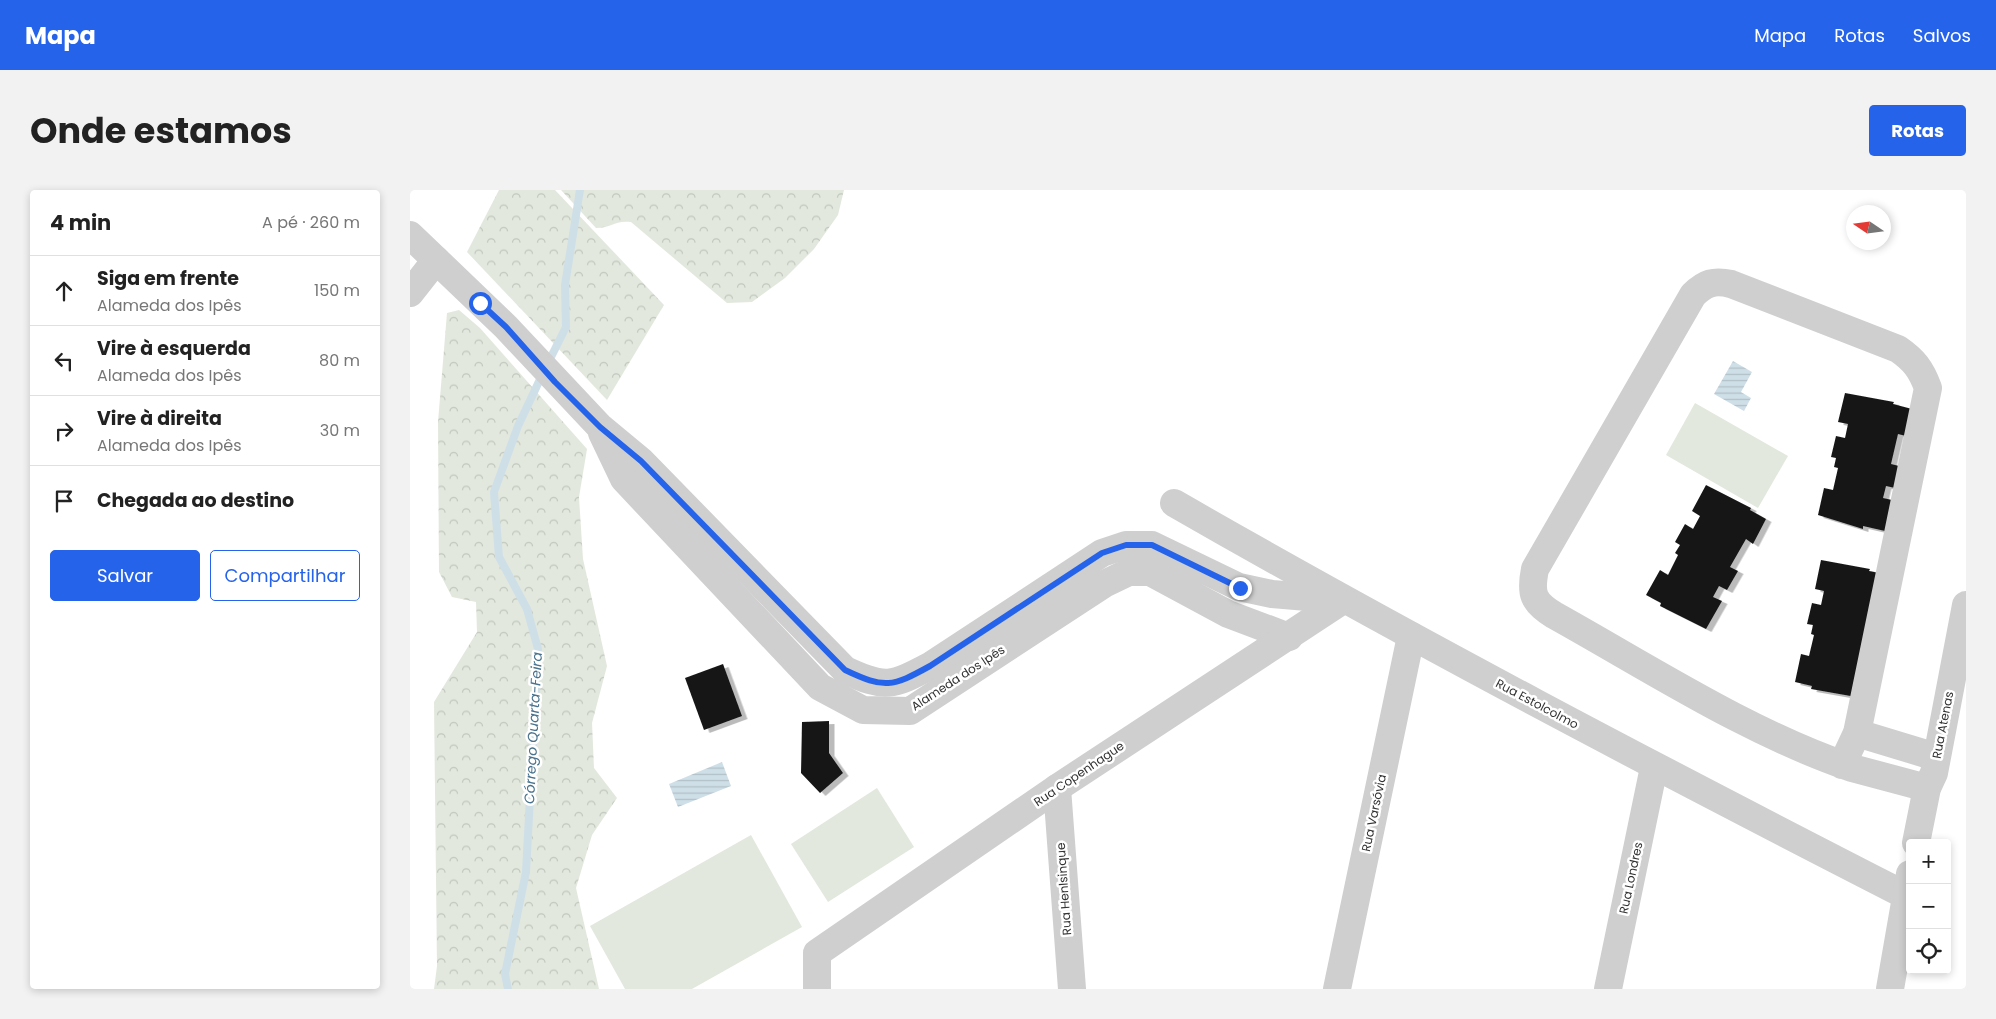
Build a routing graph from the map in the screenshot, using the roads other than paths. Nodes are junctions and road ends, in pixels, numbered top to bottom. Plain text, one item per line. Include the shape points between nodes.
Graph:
1 (412, 240) edge
2 (436, 260) junction
3 (410, 293) edge
4 (600, 427) junction
5 (1174, 503) dead end
6 (1152, 545) junction
7 (1150, 572) junction
8 (1272, 594) junction
9 (1343, 600) junction
10 (1966, 605) edge
11 (1255, 626) junction
12 (1411, 636) junction
13 (1289, 637) junction
14 (845, 670) junction
15 (901, 682) junction
16 (820, 687) junction
17 (910, 710) junction
18 (1857, 733) junction
19 (1936, 757) junction
20 (1842, 764) junction
21 (1654, 767) junction
22 (1057, 788) junction
23 (1927, 788) junction
24 (1917, 839) edge
25 (1906, 883) edge
26 (1906, 896) edge
27 (817, 989) edge
28 (1072, 989) edge
29 (1337, 989) edge
30 (1608, 989) edge
31 (1890, 989) edge

1 - 2 street, Alameda dos Ipês
2 - 3 street
2 - 4 street, Alameda dos Ipês via 506,327
4 - 14 street, Alameda dos Ipês via 641,461
4 - 16 street, Alameda dos Ipês via 624,479
5 - 9 street, Rua Estolcolmo
6 - 7 street
6 - 8 street, Alameda dos Ipês via 1240,588
6 - 15 street, Alameda dos Ipês via 1126,545 1102,553
7 - 11 street
7 - 17 street, Alameda dos Ipês via 1128,572 1104,584
8 - 9 street, Alameda dos Ipês
8 - 11 street
9 - 12 street, Rua Estolcolmo
9 - 13 street, Rua Copenhague
10 - 19 street, Rua Atenas
11 - 13 street
12 - 21 street, Rua Estolcolmo
12 - 29 street, Rua Varsóvia
13 - 22 street, Rua Copenhague
14 - 15 street, Alameda dos Ipês via 872,683
14 - 16 street
15 - 17 street
16 - 17 street, Alameda dos Ipês via 863,710
18 - 19 street
18 - 20 street
18 - 20 street via 1928,388 1913,359 1898,349 1731,284 1719,281 1703,285 1692,295 1535,569 1534,595 1539,606 1727,712 1797,747
19 - 23 street, Rua Atenas via 1934,773
20 - 23 street
21 - 25 street, Rua Estolcolmo
21 - 30 street, Rua Londres
22 - 27 street, Rua Copenhague via 817,953
22 - 28 street, Rua Henlsinque
23 - 24 street, Rua Atenas
26 - 31 street

